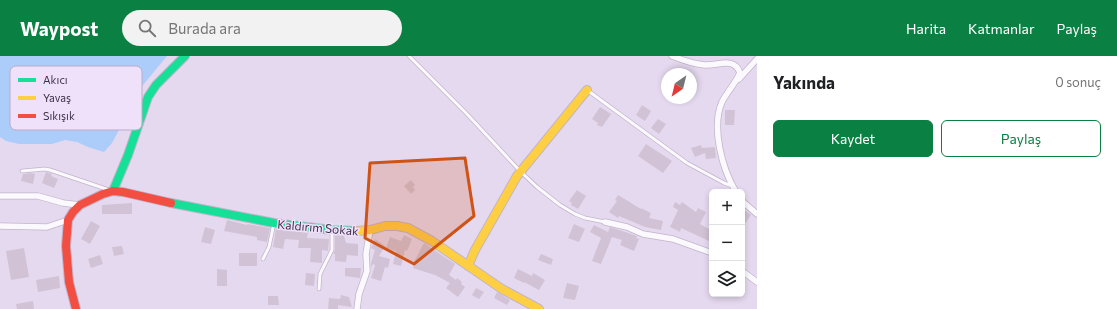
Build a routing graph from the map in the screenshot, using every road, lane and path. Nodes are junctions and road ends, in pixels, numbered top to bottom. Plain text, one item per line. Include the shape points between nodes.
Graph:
1 (185, 56) edge
2 (409, 56) edge
3 (672, 56) edge
4 (757, 59) edge
5 (736, 83) junction
6 (588, 90) joint
7 (142, 114) edge
8 (137, 130) edge
9 (22, 171) dead end
10 (520, 171) junction
11 (732, 186) junction
12 (734, 189) edge
13 (113, 191) junction
14 (0, 196) edge
15 (745, 203) edge
16 (80, 206) junction
17 (757, 213) edge
18 (68, 220) junction
19 (605, 222) joint
20 (274, 223) junction
21 (0, 226) edge
22 (332, 230) junction
23 (370, 230) junction
24 (709, 252) edge
25 (263, 259) dead end
26 (468, 266) junction
27 (745, 273) edge
28 (757, 282) edge
29 (318, 289) dead end
30 (76, 309) edge
31 (357, 309) edge
32 (539, 309) edge

1 - 7 street via 156,85 148,97
2 - 10 lane
3 - 5 street via 706,65 726,62 736,65 740,73
4 - 5 street
5 - 11 street via 721,104 718,121 720,147
6 - 10 street
6 - 11 lane via 687,163
8 - 13 street
9 - 13 lane via 50,170
10 - 19 lane via 564,208 585,218
10 - 26 street
11 - 12 street
13 - 16 street
13 - 20 street, Kaldırım Sokak
14 - 16 street via 38,196
15 - 17 street
16 - 18 street
18 - 21 street via 47,227
18 - 30 street via 66,246 69,282
19 - 24 street via 643,234 673,239
20 - 22 street, Kaldırım Sokak
20 - 25 lane via 269,247
22 - 23 street, Kaldırım Sokak
22 - 29 lane via 332,250 320,274
23 - 26 street, Kaldırım Sokak via 385,226 408,228
23 - 31 street via 366,247 366,271
26 - 32 street, Kaldırım Sokak via 502,289
27 - 28 street

